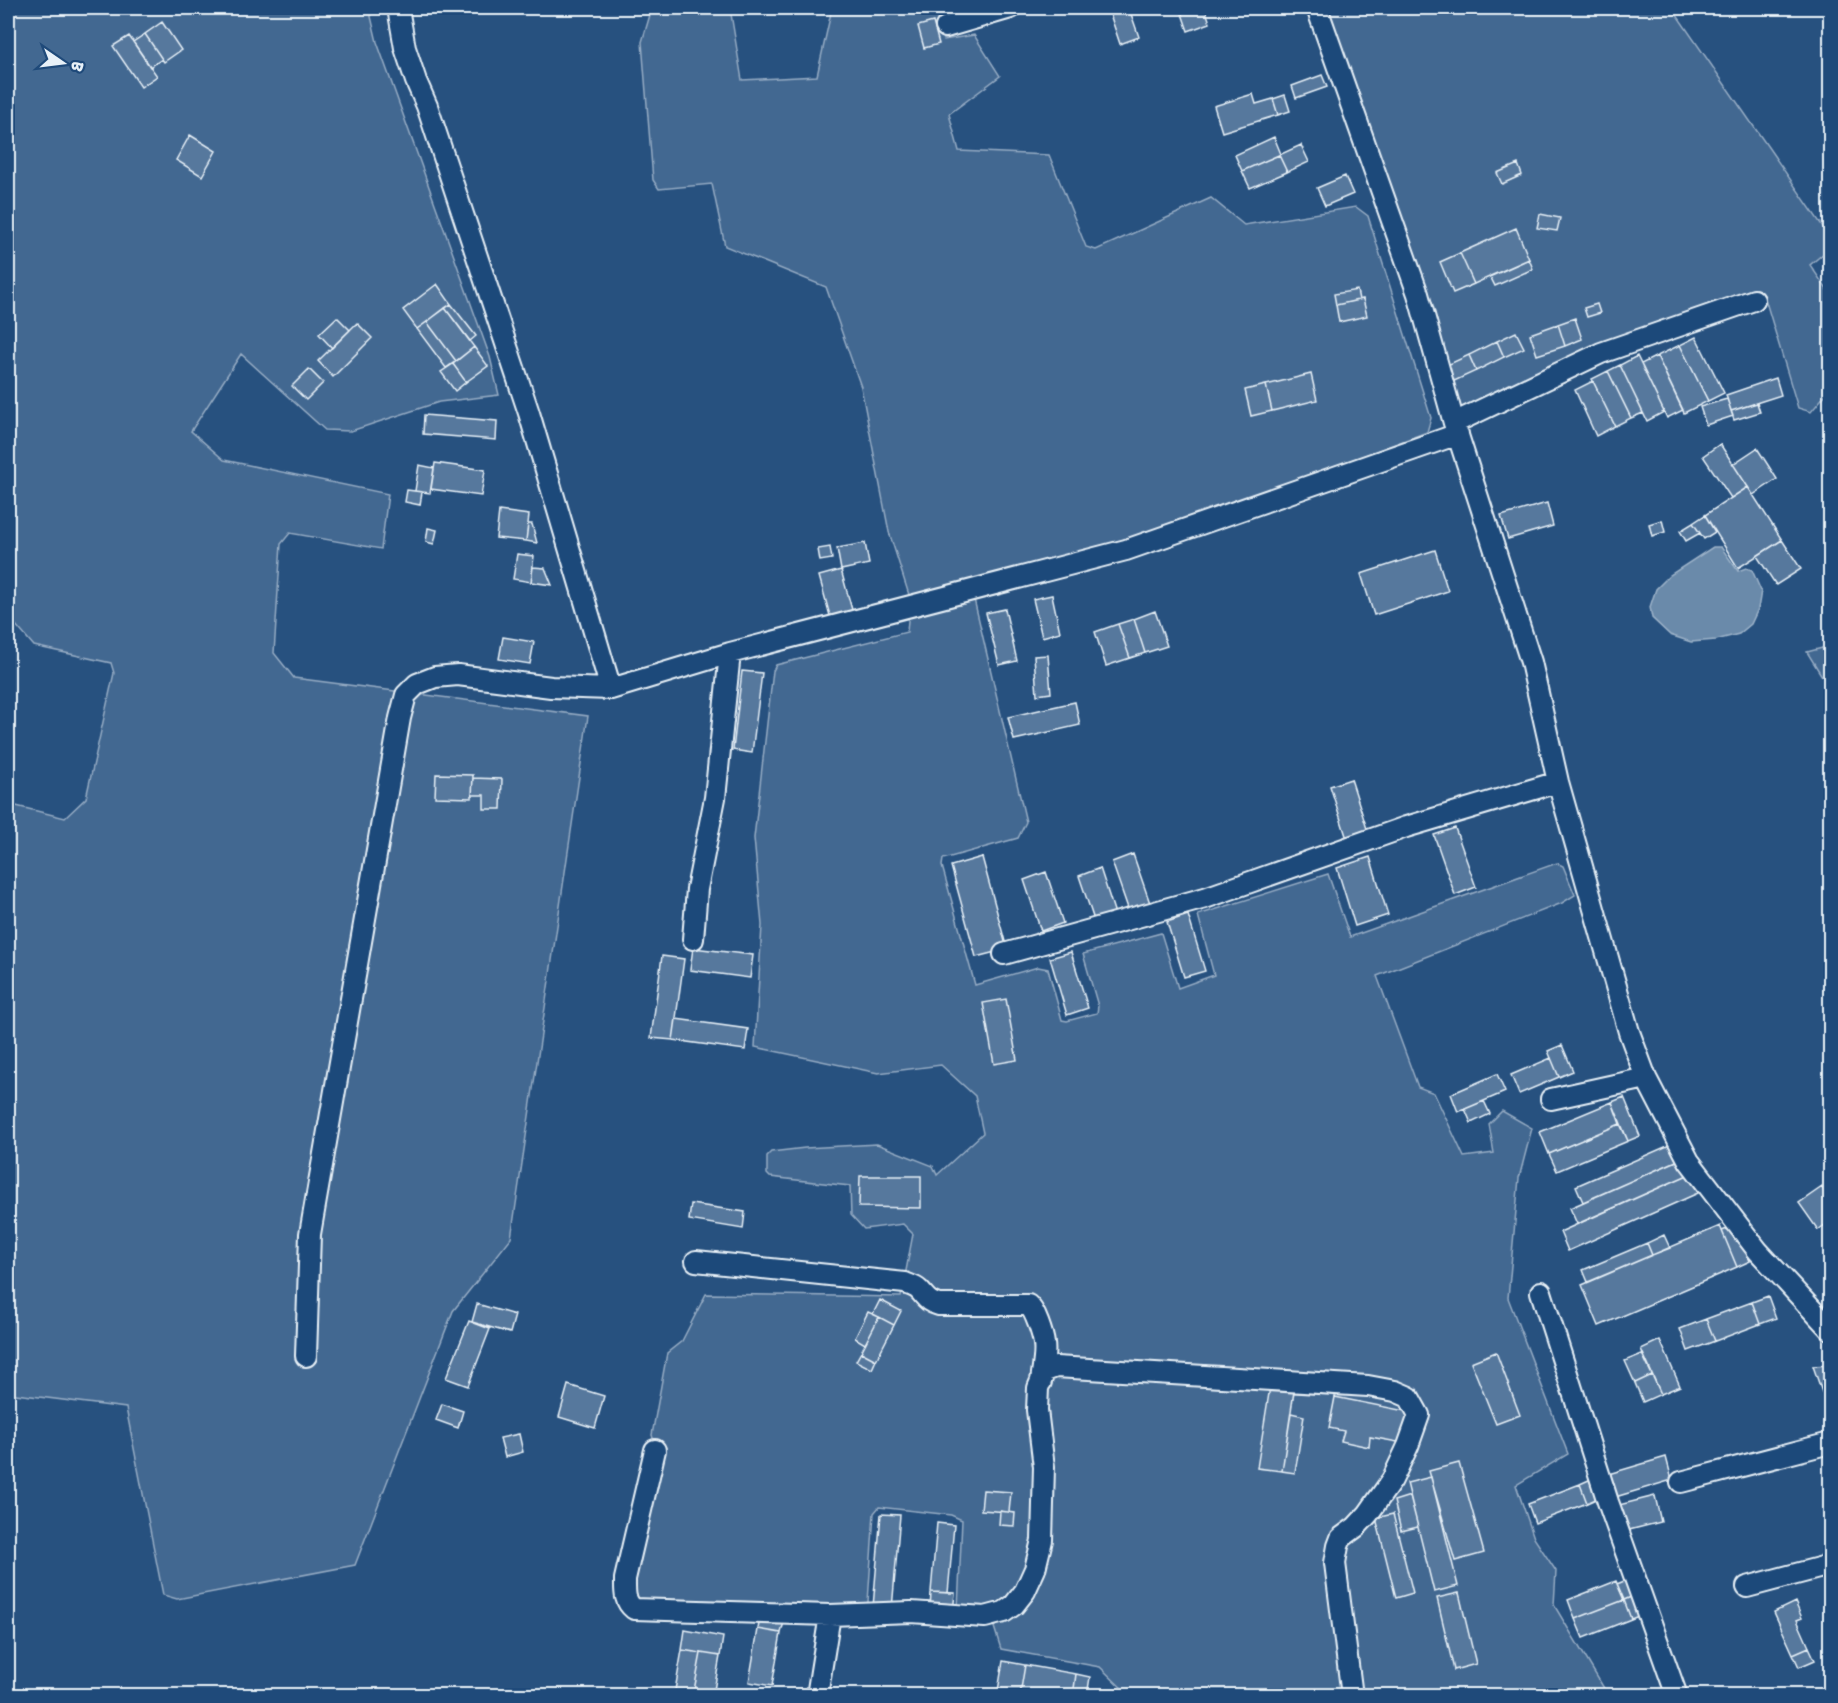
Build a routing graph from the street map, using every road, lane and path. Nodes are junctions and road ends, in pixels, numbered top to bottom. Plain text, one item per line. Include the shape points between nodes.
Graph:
1 (398, 8) edge
2 (1011, 8) edge
3 (1317, 8) edge
4 (946, 27) dead end
5 (1754, 300) dead end
6 (1456, 429) junction
7 (730, 653) junction
8 (611, 689) junction
9 (1558, 782) junction
10 (693, 939) dead end
11 (1004, 954) dead end
12 (1646, 1078) junction
13 (1551, 1099) dead end
14 (696, 1261) dead end
15 (1541, 1292) dead end
16 (1830, 1329) edge
17 (306, 1356) dead end
18 (1041, 1382) junction
19 (1830, 1443) edge
20 (655, 1450) dead end
21 (1681, 1482) dead end
22 (1830, 1565) edge
23 (1747, 1587) dead end
24 (830, 1615) junction
25 (817, 1695) edge
26 (1352, 1695) edge
27 (1677, 1695) edge

1 - 8 street via 405,48 530,414
2 - 4 street
3 - 6 street via 1418,294
5 - 6 street via 1601,353
6 - 7 street via 1126,550
6 - 9 street via 1532,662
7 - 8 street
7 - 10 street via 715,798
8 - 17 street via 551,687 458,675 435,677 417,684 406,695 310,1234
9 - 11 street via 1407,827 1205,898
9 - 12 street via 1629,1032
12 - 13 street
12 - 16 street via 1689,1161 1758,1251
14 - 18 street via 905,1283 919,1290 930,1303 939,1305 1028,1305 1035,1314 1044,1344
15 - 27 street via 1608,1502
18 - 24 street via 1037,1410 1044,1467 1042,1540 1032,1577 1014,1605 985,1617 911,1612
18 - 26 street via 1045,1371 1056,1367 1085,1368 1368,1386 1409,1397 1419,1415 1392,1480 1338,1546 1335,1563
19 - 21 street
20 - 24 street via 625,1580 626,1598 634,1609
22 - 23 street
24 - 25 street

